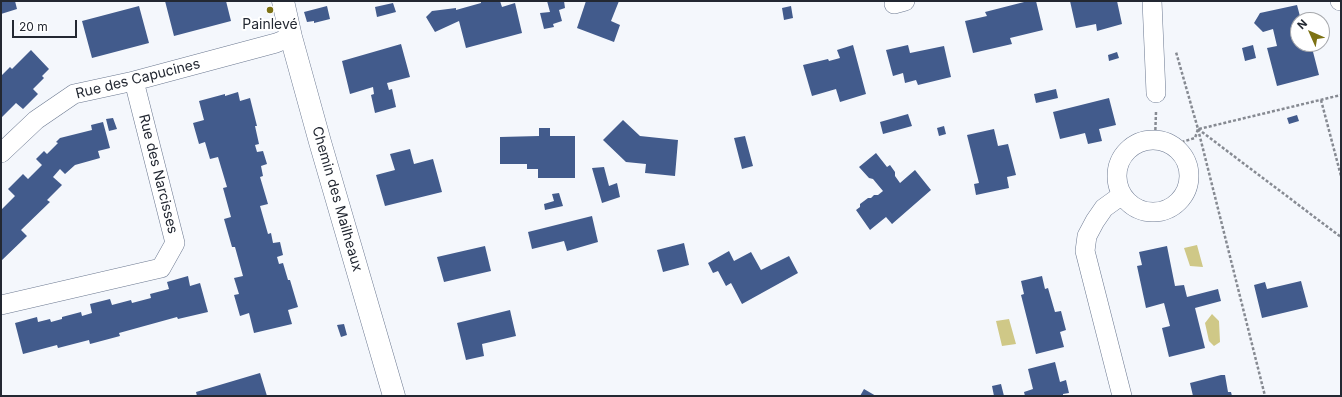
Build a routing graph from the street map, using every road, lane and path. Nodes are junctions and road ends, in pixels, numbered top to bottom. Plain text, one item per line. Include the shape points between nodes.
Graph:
1 (283, 1) edge
2 (1152, 1) edge
3 (291, 37) junction
4 (1176, 50) dead end
5 (134, 81) junction
6 (1156, 94) joint
7 (1341, 95) edge
8 (1321, 100) junction
9 (1198, 129) junction
10 (1163, 143) junction
11 (1, 153) edge
12 (1341, 176) edge
13 (1122, 195) junction
14 (1341, 237) edge
15 (1, 305) edge
16 (394, 396) edge
17 (1122, 396) edge
18 (1265, 396) edge

1 - 3 street, Chemin des Mailheaux
2 - 6 street
3 - 5 street, Rue des Capucines
3 - 16 street, Chemin des Mailheaux
4 - 9 path
5 - 11 street, Rue des Capucines via 74,94 36,120
5 - 15 street, Rue des Narcisses via 175,243 161,268
6 - 10 path
7 - 8 path
8 - 9 path
8 - 12 path
9 - 10 path via 1194,138
9 - 14 path
9 - 18 path
10 - 13 street via 1144,141 1125,153 1119,162 1117,173
10 - 13 street via 1180,153 1186,163 1189,175 1182,197 1174,205 1151,212 1130,204
13 - 17 street via 1104,208 1087,236 1085,251

